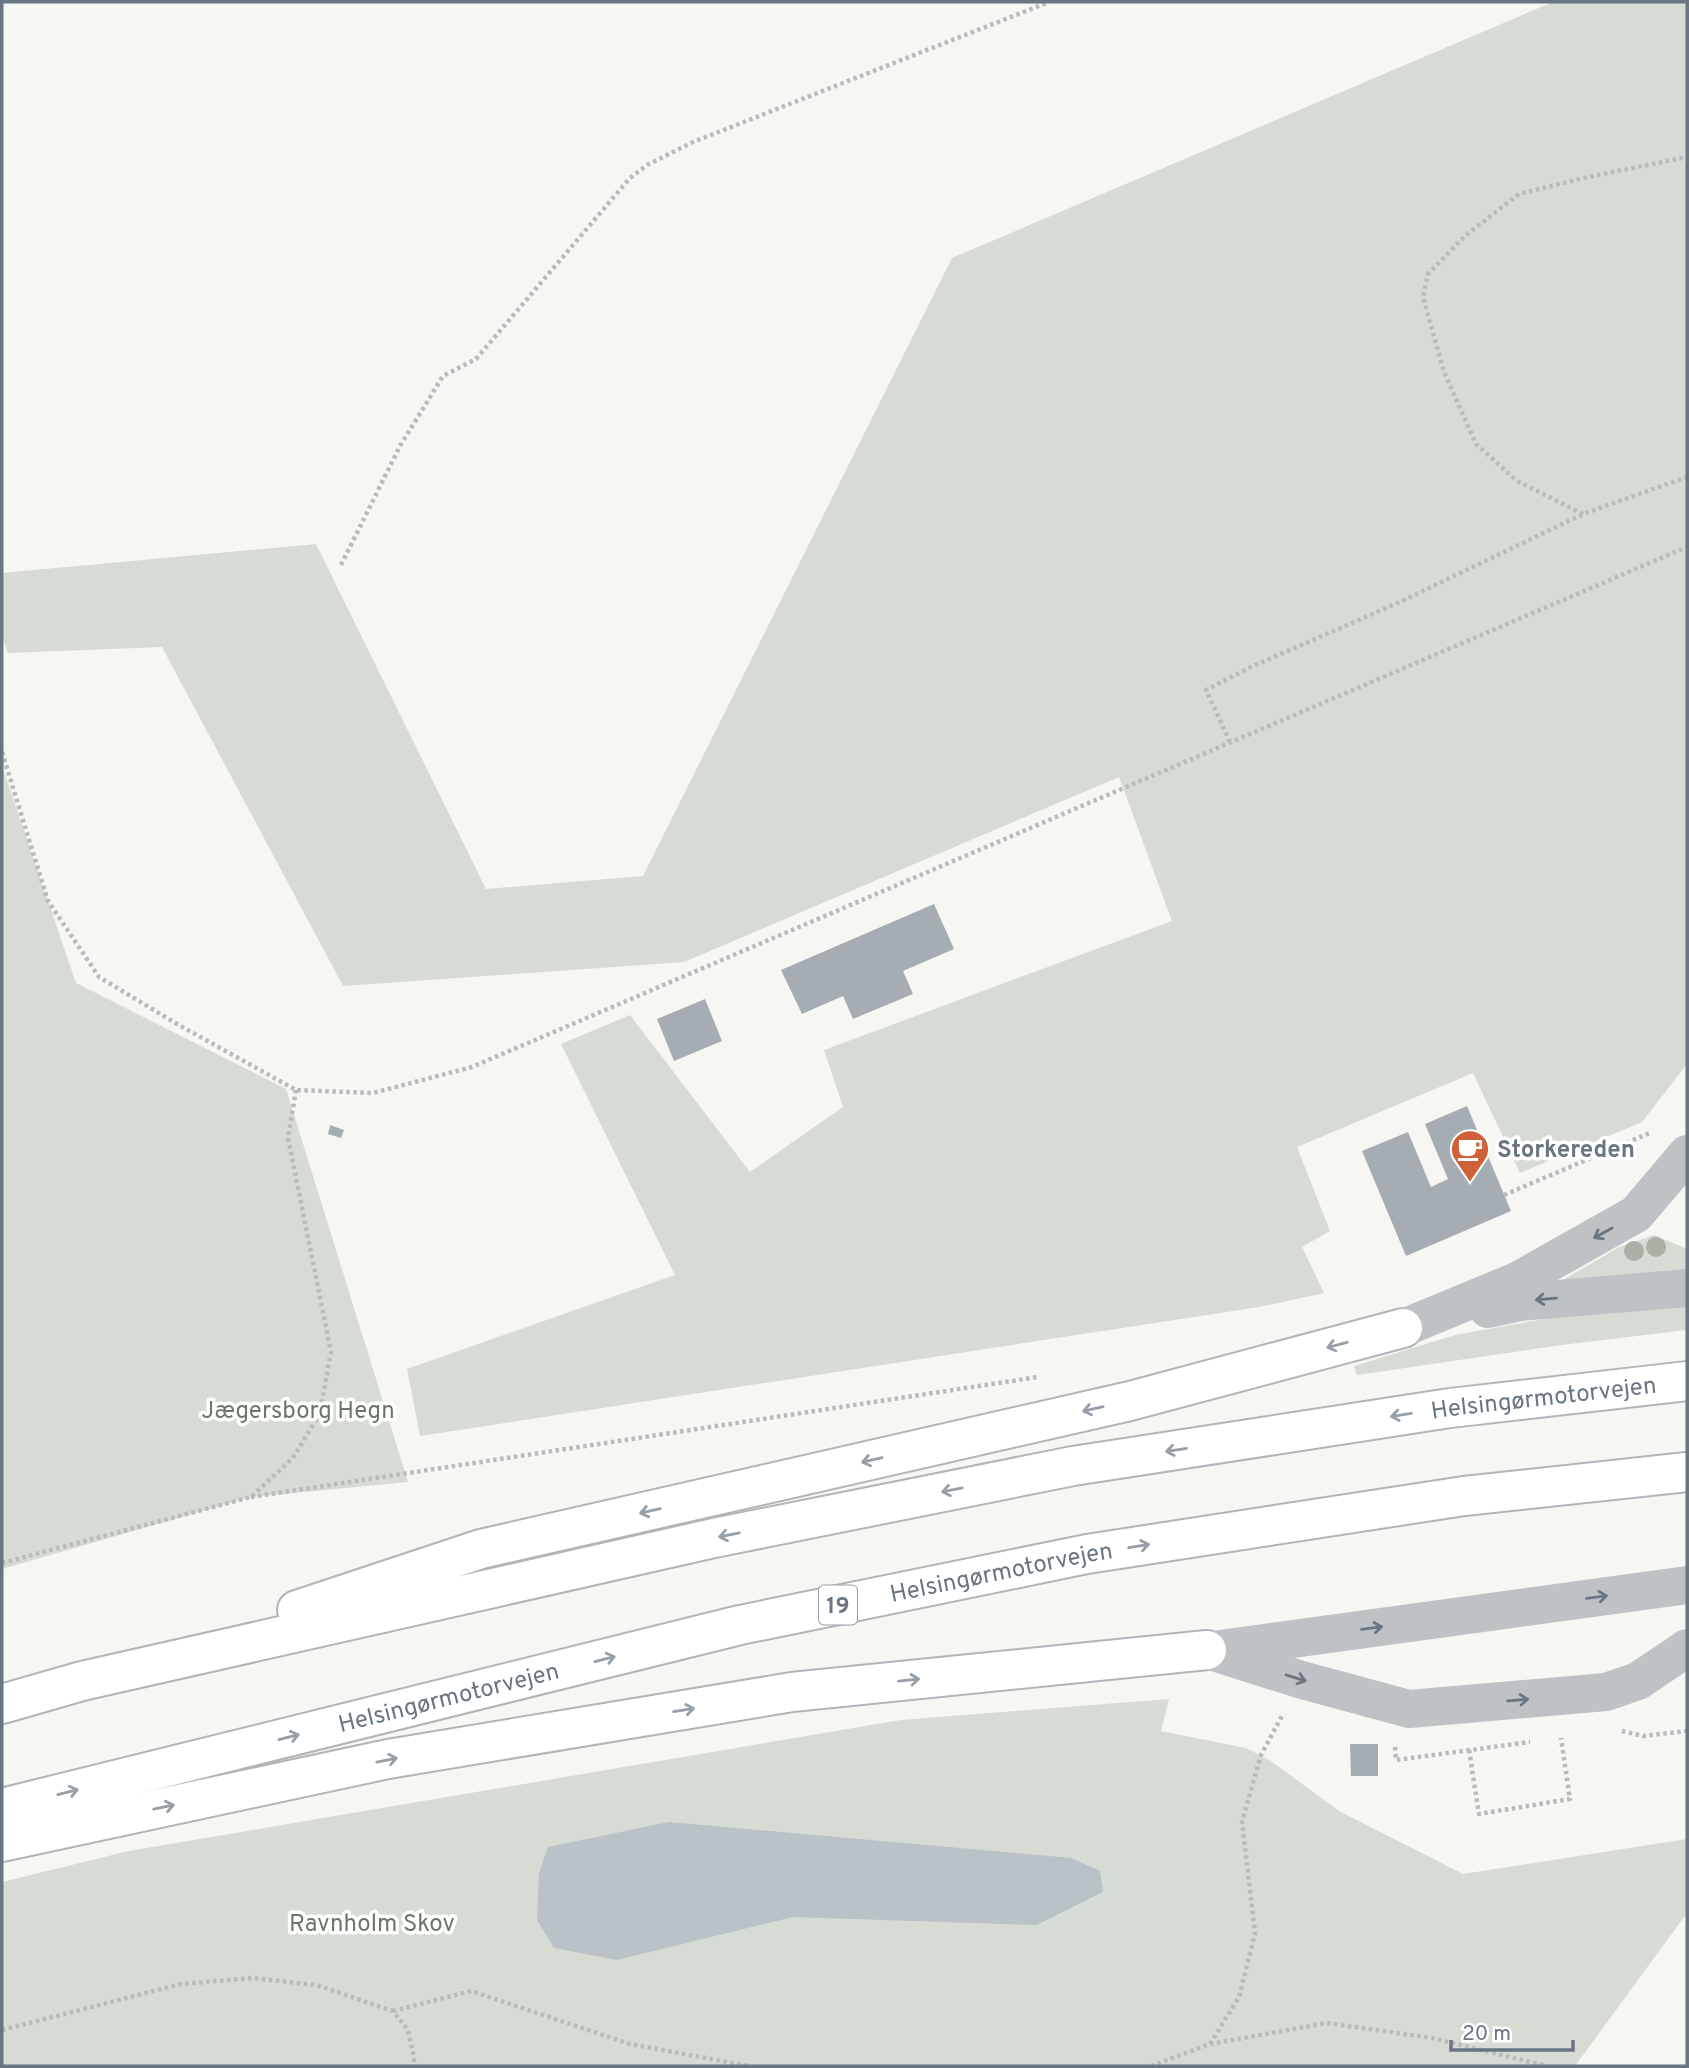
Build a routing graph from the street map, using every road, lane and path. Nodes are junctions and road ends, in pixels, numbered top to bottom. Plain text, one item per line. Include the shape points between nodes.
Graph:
1 (1049, 2) edge
2 (1687, 157) edge
3 (1687, 477) edge
4 (1583, 514) junction
5 (1687, 547) edge
6 (341, 565) dead end
7 (1230, 742) junction
8 (2, 752) edge
9 (296, 1090) junction
10 (1675, 1141) edge
11 (1687, 1191) edge
12 (1504, 1195) dead end
13 (1636, 1214) junction
14 (1687, 1287) edge
15 (1403, 1328) junction
16 (1049, 1376) dead end
17 (1687, 1381) edge
18 (1687, 1472) edge
19 (251, 1497) junction
20 (2, 1563) edge
21 (1687, 1585) edge
22 (1687, 1648) edge
23 (1207, 1650) junction
24 (1301, 1680) junction
25 (82, 1681) junction
26 (2, 1704) edge
27 (1561, 1738) dead end
28 (1469, 1750) dead end
29 (2, 1808) edge
30 (2, 1842) edge
31 (393, 2011) junction
32 (2, 2030) edge
33 (1210, 2043) junction
34 (414, 2066) edge
35 (749, 2066) edge
36 (1151, 2066) edge
37 (1547, 2066) edge

1 - 6 path via 692,142 630,178 476,359 443,376 400,446
2 - 4 path via 1519,194 1465,236 1428,274 1423,297 1444,372 1476,444 1517,481
3 - 4 path
4 - 7 path via 1206,690
5 - 7 path
7 - 9 path via 472,1067 373,1093
8 - 9 path via 48,901 99,977
9 - 19 path via 288,1138 331,1352 320,1413 293,1458
10 - 12 path
10 - 13 lane
11 - 13 lane
13 -> 15 lane via 1517,1280
14 -> 15 lane via 1521,1302
15 -> 25 highway via 1129,1401 481,1549
16 - 19 path
17 -> 25 highway, Helsingørmotorvejen via 1450,1408 1073,1466 714,1538
29 -> 18 highway, Helsingørmotorvejen / 19 via 740,1626 1087,1554 1464,1496
19 - 20 path
23 -> 21 lane
24 -> 22 lane via 1409,1709 1606,1692 1638,1681
23 -> 24 lane
30 -> 23 highway via 388,1759 792,1692
24 - 33 path via 1261,1755 1242,1821 1255,1933 1239,1997
25 - 26 highway, Helsingørmotorvejen
27 - 28 path via 1570,1799 1479,1814
31 - 32 path via 316,1985 252,1978 181,1984
31 - 34 path via 408,2030
31 - 35 path via 471,1991 630,2045
33 - 36 path
33 - 37 path via 1327,2023 1432,2038

